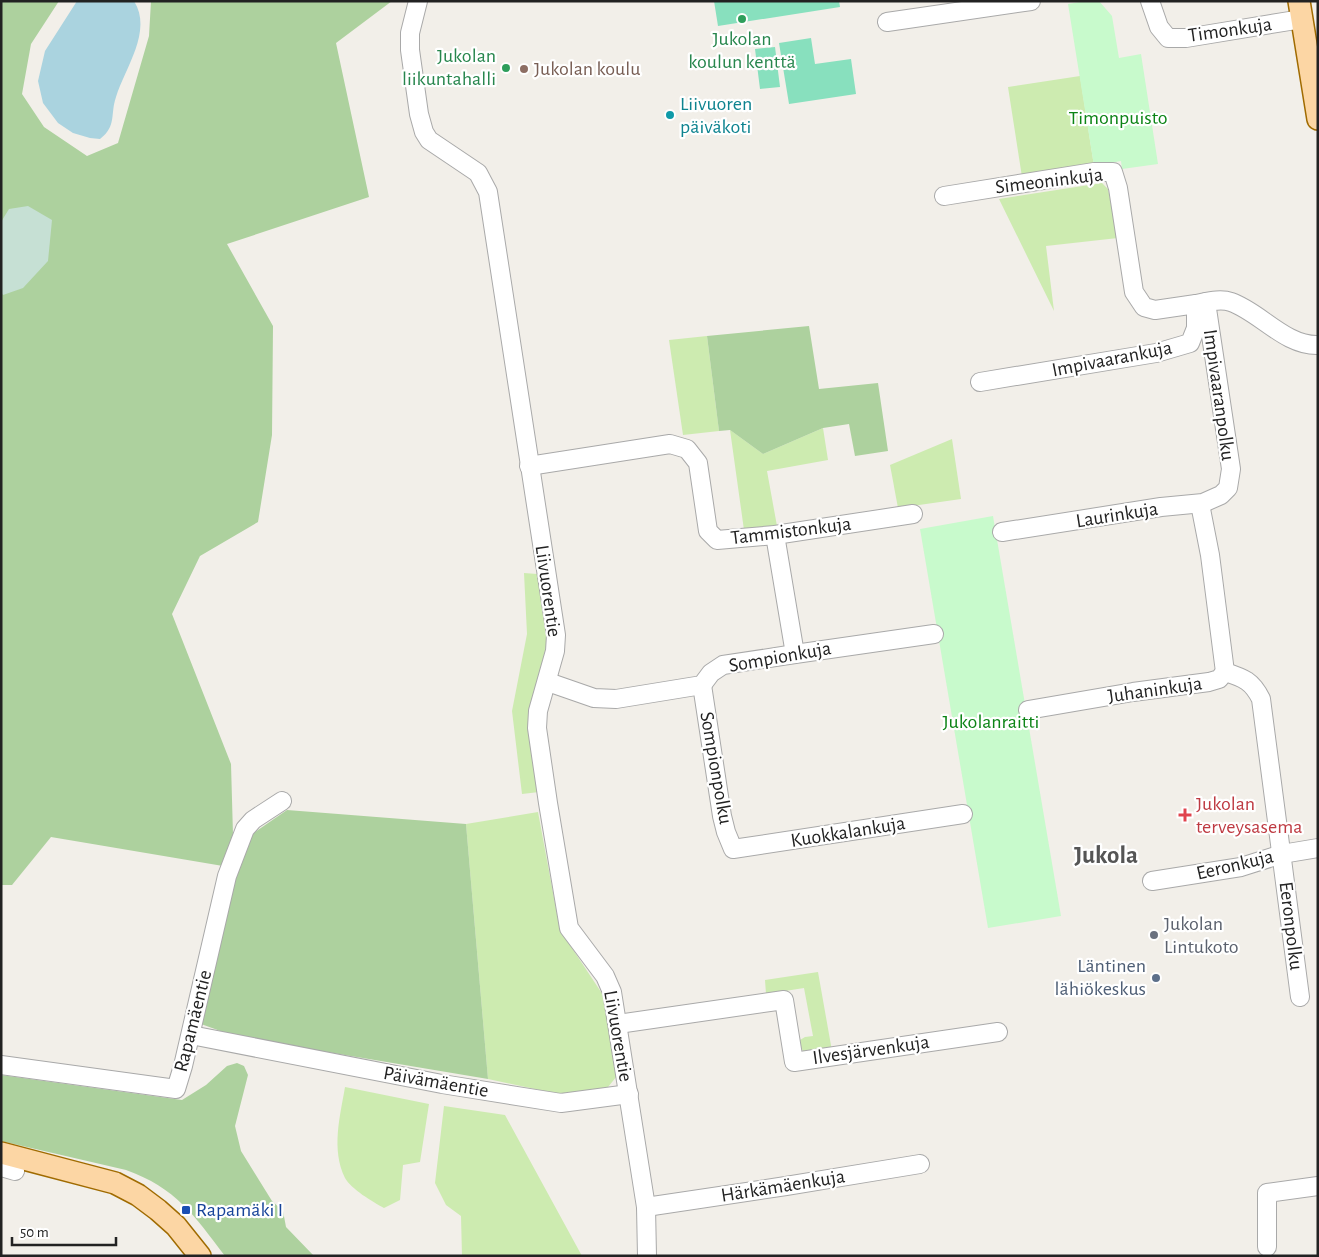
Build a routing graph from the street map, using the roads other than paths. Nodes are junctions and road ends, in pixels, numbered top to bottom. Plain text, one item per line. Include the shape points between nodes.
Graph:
1 (418, 1) edge
2 (1031, 1) edge
3 (1150, 1) edge
4 (1301, 10) edge
5 (887, 22) dead end
6 (1318, 119) edge
7 (944, 196) dead end
8 (1201, 303) junction
9 (1318, 345) edge
10 (980, 382) dead end
11 (529, 466) junction
12 (1228, 488) joint
13 (1200, 504) junction
14 (913, 514) dead end
15 (1002, 532) dead end
16 (775, 535) junction
17 (934, 634) dead end
18 (794, 654) junction
19 (1226, 672) junction
20 (548, 682) junction
21 (702, 685) junction
22 (1028, 710) dead end
23 (282, 801) dead end
24 (963, 814) dead end
25 (1318, 848) edge
26 (734, 849) joint
27 (1282, 854) junction
28 (1152, 881) dead end
29 (1300, 997) dead end
30 (618, 1024) junction
31 (998, 1032) dead end
32 (191, 1035) junction
33 (1, 1065) edge
34 (628, 1094) junction
35 (1, 1153) edge
36 (920, 1164) dead end
37 (1318, 1186) edge
38 (646, 1207) junction
39 (1266, 1247) dead end
40 (200, 1256) edge
41 (647, 1256) edge

1 - 11 street, Liivuorentie via 410,41 419,114 430,140 478,173 488,192
2 - 5 street
3 - 4 street, Timonkuja via 1159,28 1168,38 1186,38
4 - 6 main road
7 - 8 street, Simeoninkuja via 1094,172 1113,172 1134,292 1144,307 1155,310
8 - 9 street via 1230,301 1280,332 1308,345
8 - 10 street, Impivaarankuja via 1190,343 1156,353
8 - 12 street, Impivaaranpolku via 1231,469
11 - 16 street, Tammistonkuja via 670,444 687,450 698,463 708,532 717,540
11 - 20 street, Liivuorentie via 556,635
12 - 13 street, Laurinkuja via 1221,495
13 - 15 street, Laurinkuja
13 - 19 street
14 - 16 street, Tammistonkuja
16 - 18 street
17 - 18 street, Sompionkuja
18 - 21 street, Sompionkuja via 723,666 711,673
19 - 22 street, Juhaninkuja via 1209,682
19 - 27 street, Juhaninkuja via 1242,677 1254,686 1262,699
20 - 21 street, Sompionkuja via 594,698 616,699
20 - 30 street, Liivuorentie via 536,728 567,921 573,936 610,983
21 - 26 street, Sompionpolku via 722,816
23 - 32 street, Rapamäentie via 244,830 227,876
24 - 26 street, Kuokkalankuja
25 - 27 street, Eeronkuja
27 - 28 street, Eeronkuja via 1240,867
27 - 29 street, Eeronpolku
30 - 31 street, Ilvesjärvenkuja via 784,1000 794,1062
30 - 34 street, Liivuorentie
32 - 33 street, Rapamäentie via 176,1089
32 - 34 street, Päivämäentie via 442,1084 561,1103
34 - 38 street, Liivuorentie
35 - 40 main road via 115,1183 158,1210 176,1226
36 - 38 street, Härkämäenkuja
37 - 39 street via 1267,1193
38 - 41 street, Liivuorentie

